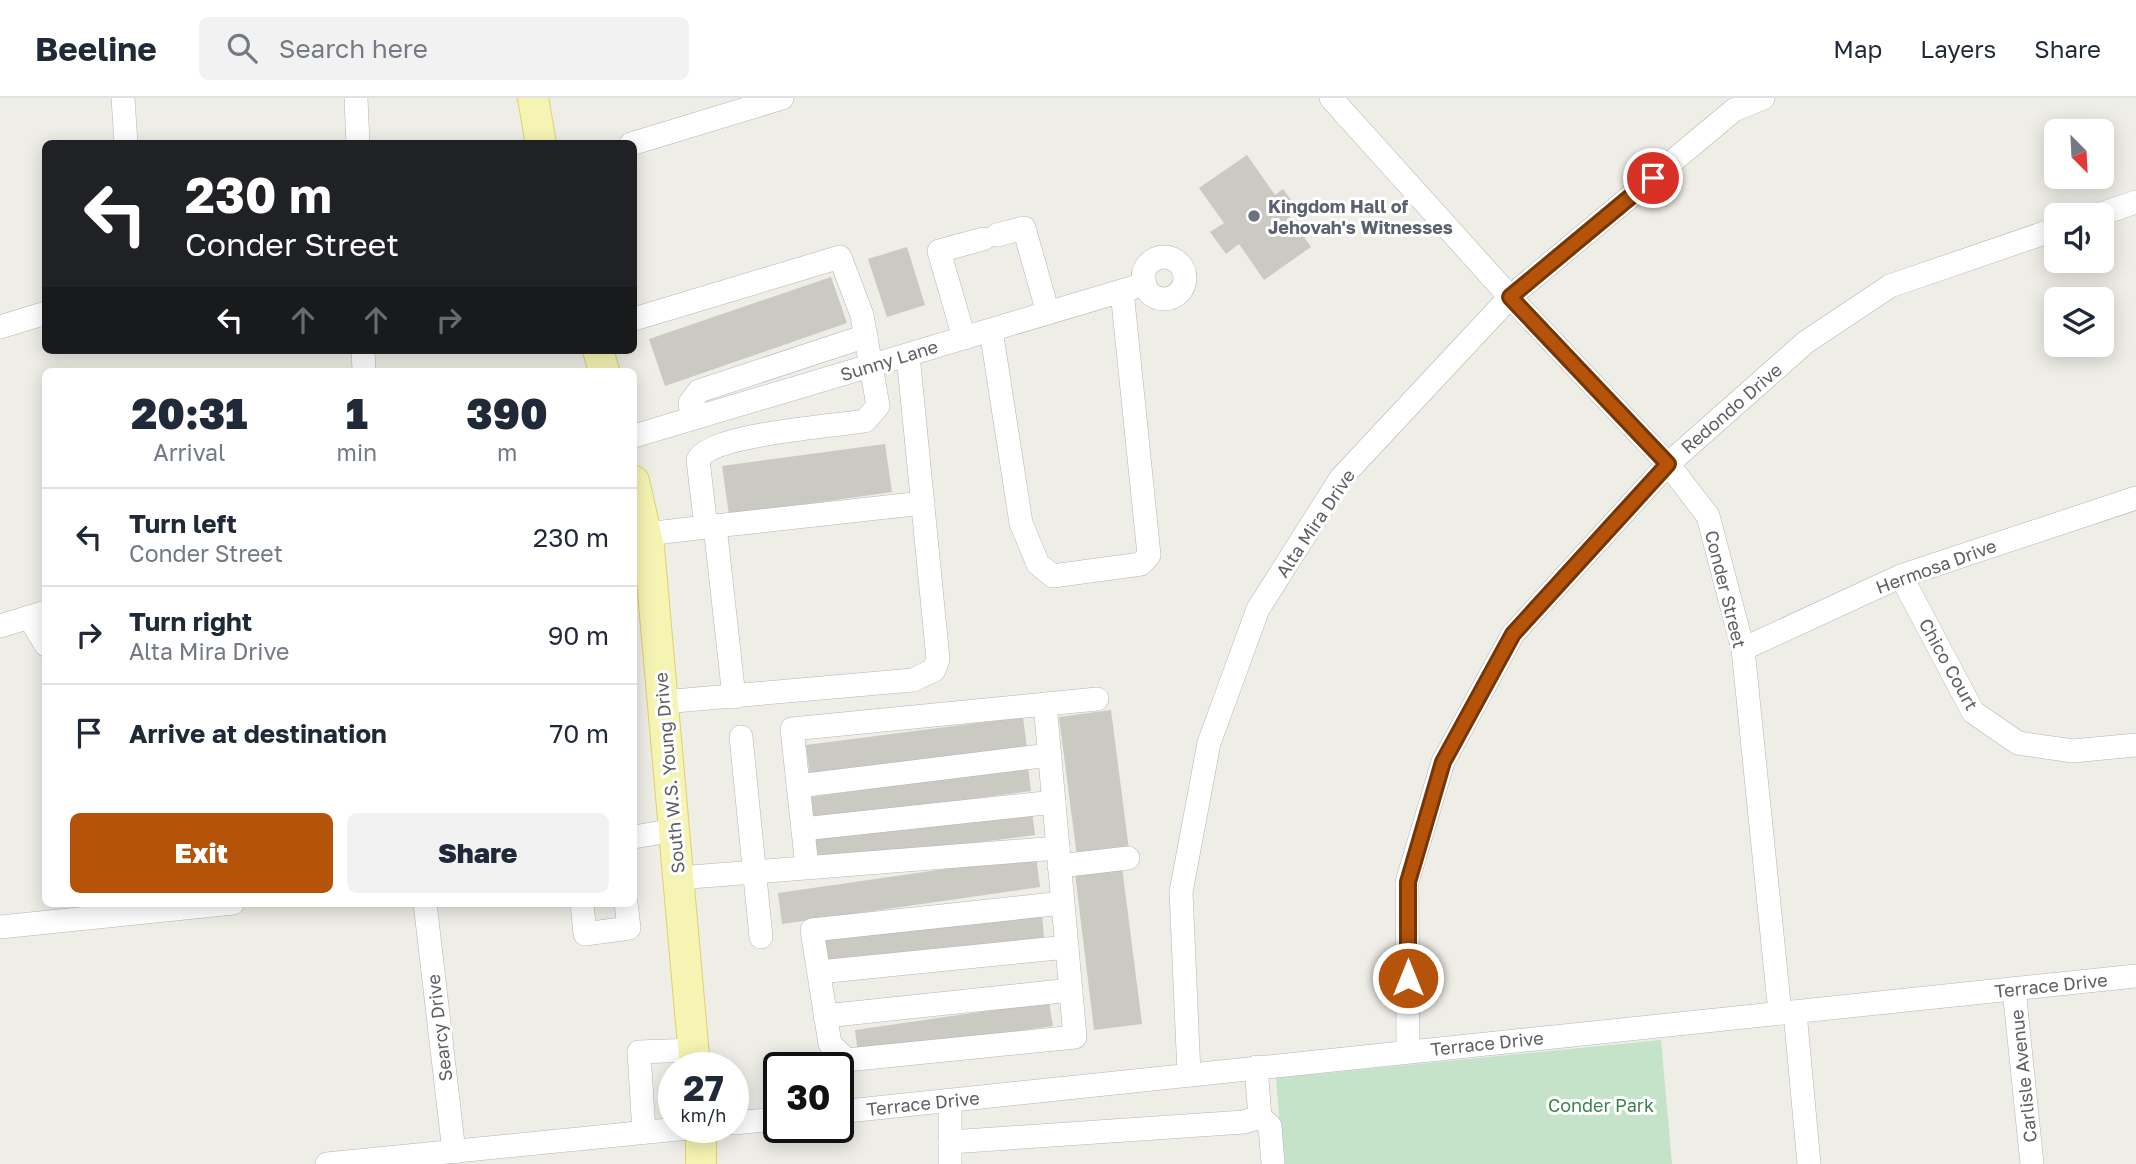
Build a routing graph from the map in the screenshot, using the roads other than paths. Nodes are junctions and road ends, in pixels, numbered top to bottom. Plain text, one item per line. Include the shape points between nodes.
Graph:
1 (122, 98) edge
2 (356, 98) edge
3 (533, 98) edge
4 (782, 98) edge
5 (1331, 98) edge
6 (1763, 98) edge
7 (126, 140) edge
8 (358, 140) edge
9 (540, 140) edge
10 (637, 142) edge
11 (2136, 202) edge
12 (2114, 210) edge
13 (2044, 233) edge
14 (1145, 284) dead end
15 (1122, 291) junction
16 (1510, 297) junction
17 (1048, 313) junction
18 (42, 314) edge
19 (637, 318) edge
20 (0, 327) edge
21 (991, 330) junction
22 (866, 336) junction
23 (964, 338) junction
24 (827, 348) junction
25 (908, 355) junction
26 (782, 363) junction
27 (871, 365) junction
28 (836, 376) junction
29 (733, 378) junction
30 (781, 392) junction
31 (732, 407) junction
32 (692, 418) junction
33 (780, 433) junction
34 (637, 435) edge
35 (732, 440) junction
36 (1668, 464) junction
37 (637, 494) edge
38 (2136, 498) edge
39 (923, 503) junction
40 (710, 527) junction
41 (646, 534) junction
42 (1900, 576) junction
43 (37, 614) edge
44 (0, 626) edge
45 (42, 631) edge
46 (1743, 649) junction
47 (734, 697) junction
48 (1097, 699) dead end
49 (663, 702) junction
50 (1045, 704) junction
51 (740, 737) dead end
52 (2136, 745) edge
53 (1050, 755) junction
54 (798, 786) junction
55 (1054, 802) junction
56 (803, 829) junction
57 (674, 830) junction
58 (637, 836) edge
59 (1059, 857) junction
60 (1128, 858) dead end
61 (807, 867) junction
62 (754, 872) junction
63 (678, 878) junction
64 (1063, 903) junction
65 (194, 907) edge
66 (426, 907) edge
67 (583, 907) edge
68 (626, 907) edge
69 (0, 927) edge
70 (761, 937) dead end
71 (1067, 947) junction
72 (818, 972) junction
73 (2136, 976) edge
74 (2014, 989) junction
75 (1071, 990) junction
76 (1787, 1013) junction
77 (825, 1016) junction
78 (1408, 1051) junction
79 (693, 1052) edge
80 (658, 1054) edge
81 (1256, 1067) junction
82 (1189, 1074) junction
83 (950, 1101) junction
84 (854, 1110) edge
85 (1260, 1118) junction
86 (658, 1131) edge
87 (644, 1132) junction
88 (700, 1143) edge
89 (950, 1153) edge
90 (467, 1155) edge
91 (405, 1160) edge
92 (327, 1164) edge
93 (701, 1164) edge
94 (1273, 1164) edge
95 (1808, 1164) edge
96 (2032, 1164) edge

1 - 7 street
2 - 8 street
3 - 9 main road
4 - 10 street
5 - 16 street, Conder Street
6 - 16 street, Alta Mira Drive via 1734,110
11 - 12 street
13 - 36 street, Redondo Drive via 1890,286 1807,342
14 - 15 street, Sunny Lane
15 - 17 street, Sunny Lane
15 - 21 street via 1149,555 1141,564 1053,576 1038,564 1021,523
16 - 36 street, Conder Street
16 - 82 street, Alta Mira Drive via 1341,478 1258,609 1209,743 1181,891
17 - 21 street, Sunny Lane
17 - 23 street via 1024,228 939,251
18 - 20 street
19 - 22 street via 840,257 858,298
21 - 23 street, Sunny Lane
22 - 24 street
22 - 27 street
23 - 25 street, Sunny Lane
24 - 26 street
24 - 28 street
25 - 27 street, Sunny Lane
25 - 39 street
26 - 29 street
26 - 30 street
27 - 28 street, Sunny Lane
27 - 33 street via 878,406 865,421
28 - 30 street, Sunny Lane
29 - 31 street
29 - 32 street via 699,391 691,404
30 - 31 street, Sunny Lane
30 - 33 street
31 - 32 street, Sunny Lane
31 - 35 street
32 - 34 street, Sunny Lane
33 - 35 street
35 - 40 street via 702,451 698,460
36 - 46 street, Conder Street via 1708,516
36 - 78 street, Redondo Drive via 1513,634 1443,762 1408,882
37 - 41 main road, South W.S. Young Drive
38 - 42 street, Hermosa Drive
39 - 40 street
39 - 47 street via 938,659 933,670 914,680
40 - 41 street
40 - 47 street
41 - 49 main road, South W.S. Young Drive
42 - 46 street, Hermosa Drive
42 - 52 street, Chico Court via 1973,712 2018,743 2073,751
43 - 44 street
43 - 45 street
46 - 76 street, Conder Street
47 - 49 street
48 - 50 street
49 - 57 main road, South W.S. Young Drive
50 - 53 street
50 - 54 street via 792,729
51 - 62 street
53 - 54 street
53 - 55 street
54 - 56 street
55 - 56 street
55 - 59 street
56 - 61 street
57 - 58 street
57 - 63 main road, South W.S. Young Drive
59 - 60 street
59 - 61 street
59 - 64 street
61 - 62 street
62 - 63 street
62 - 70 street
63 - 79 main road, South W.S. Young Drive
64 - 71 street
64 - 72 street via 812,930
65 - 69 street
66 - 90 street, Searcy Drive
67 - 68 street via 586,934 629,928
71 - 72 street
71 - 75 street
72 - 77 street
73 - 74 street, Terrace Drive
74 - 76 street, Terrace Drive
74 - 96 street, Carlisle Avenue
75 - 77 street
75 - 77 street via 1075,1037 847,1060 830,1044
76 - 78 street, Terrace Drive
76 - 95 street, Conder Street
78 - 81 street, Terrace Drive
80 - 87 street via 639,1052
81 - 82 street, Terrace Drive
81 - 85 street
82 - 83 street, Terrace Drive
83 - 84 street, Terrace Drive
83 - 89 street
85 - 89 street
85 - 94 street via 1270,1126
86 - 87 street
87 - 90 street
88 - 93 main road
90 - 91 street
91 - 92 street

